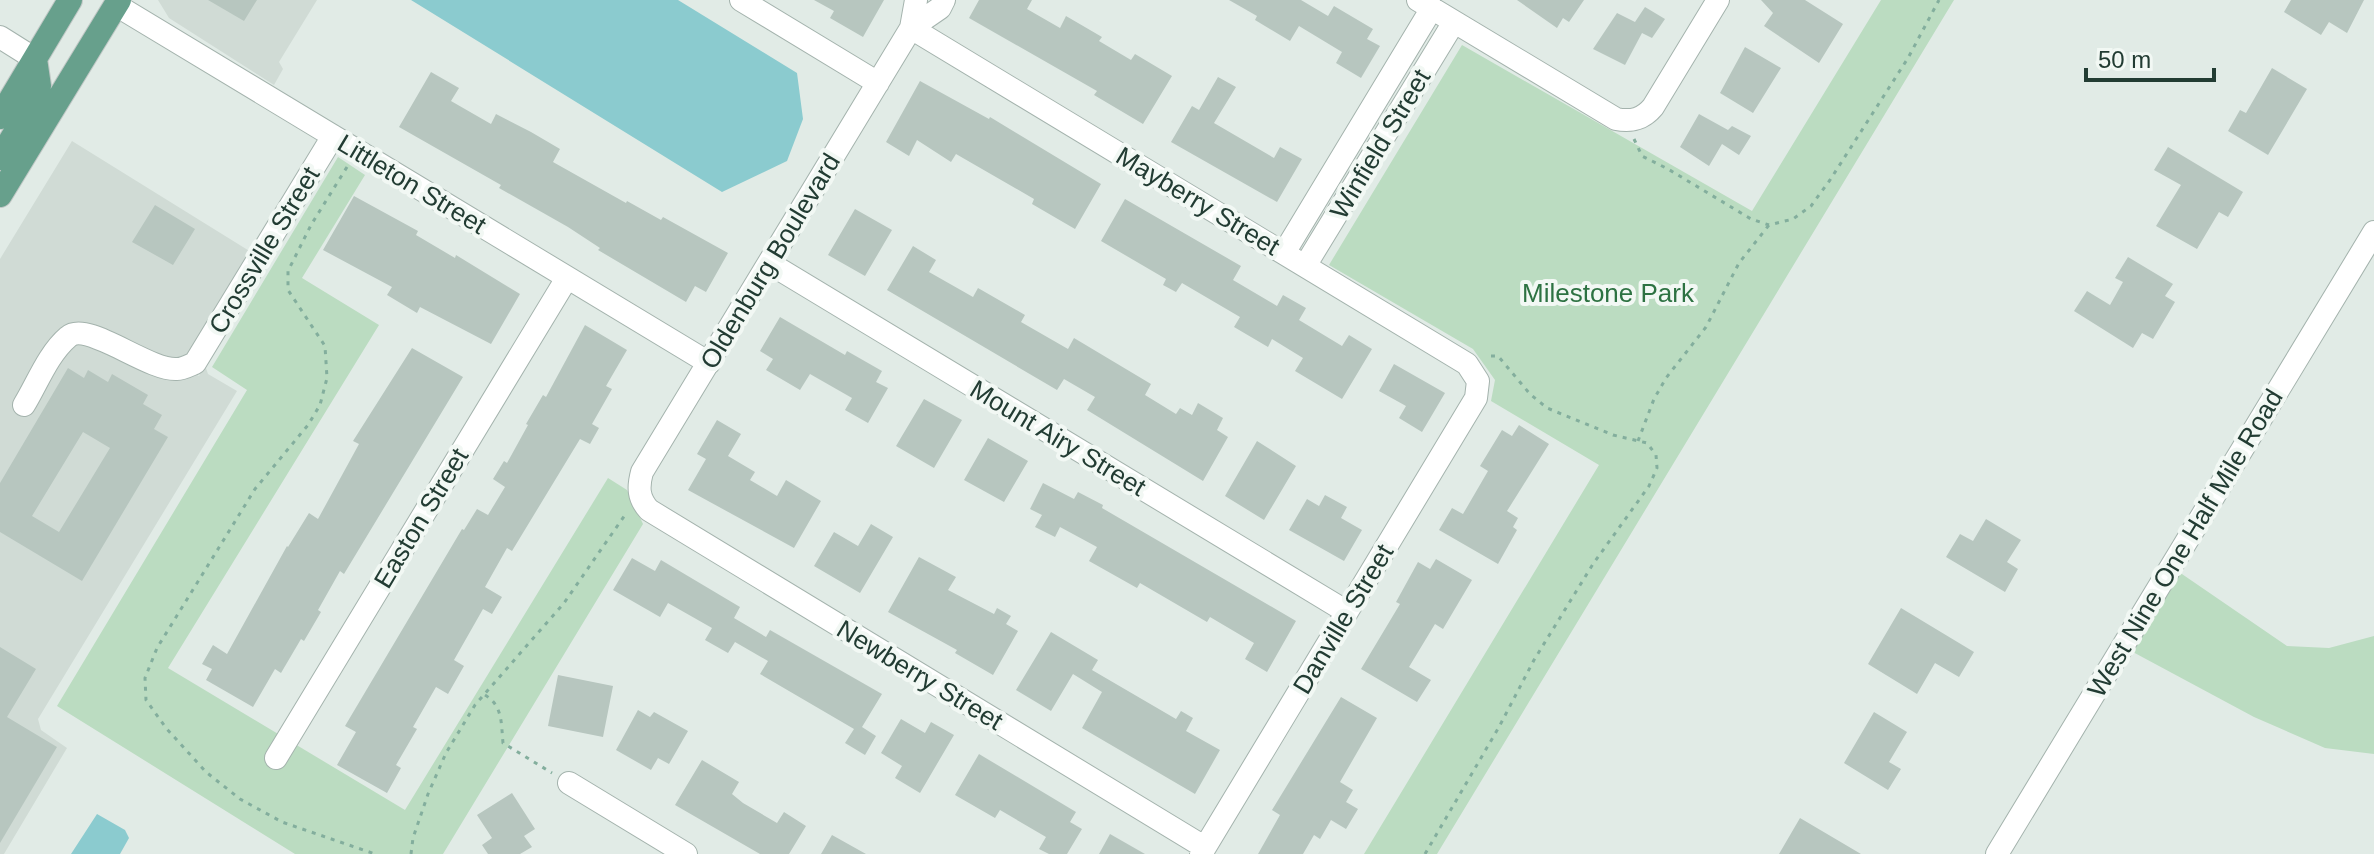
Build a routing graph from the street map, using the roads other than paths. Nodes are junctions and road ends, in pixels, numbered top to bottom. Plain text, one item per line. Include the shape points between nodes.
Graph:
1 (70, 0) edge
2 (741, 0) edge
3 (916, 0) edge
4 (944, 0) edge
5 (1718, 0) edge
6 (117, 2) edge
7 (1425, 4) edge
8 (1454, 22) junction
9 (911, 28) junction
10 (0, 37) edge
11 (35, 59) junction
12 (878, 83) junction
13 (0, 117) edge
14 (333, 136) junction
15 (0, 158) edge
16 (0, 195) edge
17 (2374, 232) edge
18 (1284, 253) junction
19 (769, 263) junction
20 (1305, 266) junction
21 (567, 278) junction
22 (709, 363) junction
23 (1478, 381) joint
24 (24, 405) dead end
25 (640, 497) joint
26 (1347, 612) junction
27 (276, 758) dead end
28 (569, 783) road end
29 (1202, 851) edge
30 (686, 854) edge
31 (1997, 854) edge

1 - 11 main road
2 - 12 street
3 - 9 street, Oldenburg Boulevard
4 - 9 street, Oldenburg Boulevard
5 - 8 street via 1653,107 1634,119 1616,119
6 - 14 street, Littleton Street
6 - 16 main road
7 - 8 street
7 - 18 street, Winfield Street
8 - 20 street, Winfield Street
9 - 12 street, Oldenburg Boulevard
9 - 18 street, Mayberry Street
10 - 11 street
11 - 13 main road
11 - 15 main road via 39,86
12 - 19 street, Oldenburg Boulevard
14 - 21 street, Littleton Street
14 - 24 street, Crossville Street via 195,363 162,367 83,332 71,334
17 - 31 street, West Nine One Half Mile Road
18 - 20 street, Mayberry Street
19 - 22 street, Oldenburg Boulevard
19 - 26 street, Mount Airy Street
20 - 23 street, Mayberry Street via 1467,364
21 - 22 street, Littleton Street
21 - 27 street, Easton Street
22 - 25 street, Oldenburg Boulevard via 642,472
23 - 26 street, Danville Street via 1476,398
25 - 29 street, Newberry Street via 649,510
26 - 29 street, Danville Street
28 - 30 street

